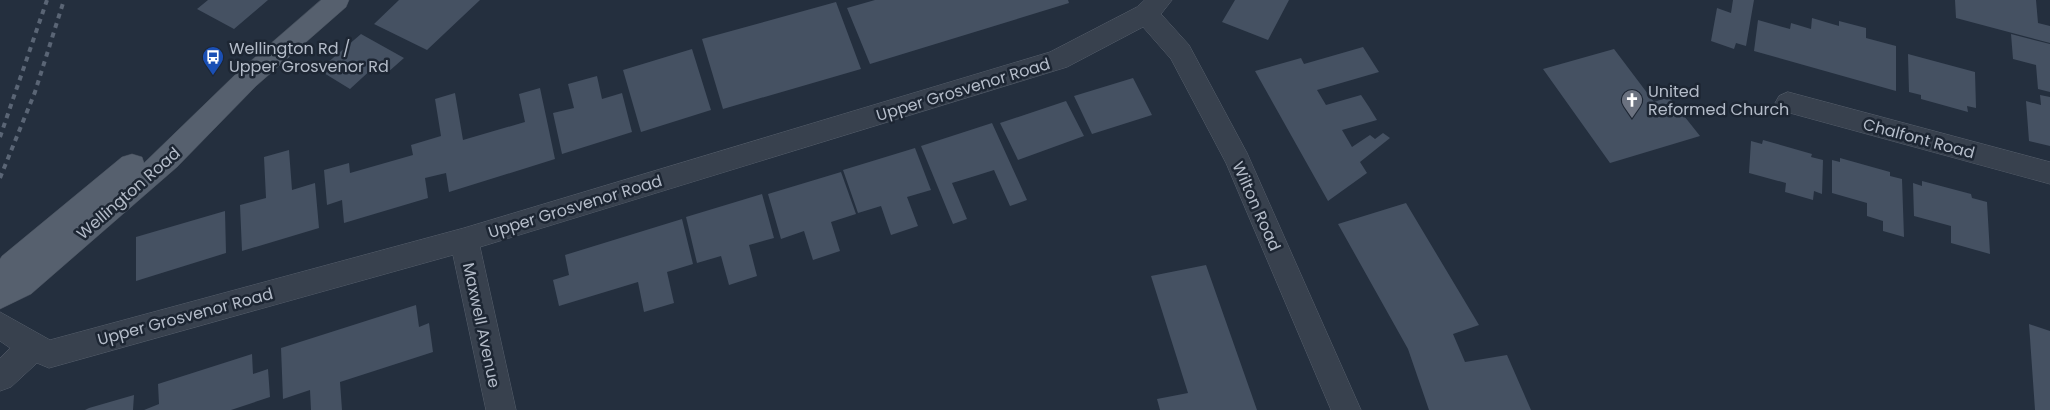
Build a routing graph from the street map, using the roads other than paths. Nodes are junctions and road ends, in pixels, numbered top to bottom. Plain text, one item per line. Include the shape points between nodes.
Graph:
1 (337, 0) edge
2 (1153, 7) edge
3 (247, 79) junction
4 (1788, 103) dead end
5 (2050, 173) edge
6 (464, 240) junction
7 (0, 280) edge
8 (0, 296) edge
9 (0, 324) edge
10 (33, 347) junction
11 (0, 377) edge
12 (501, 410) edge
13 (1346, 410) edge

1 - 3 main road, Wellington Road
2 - 6 street, Upper Grosvenor Road via 1058,60
2 - 13 street, Wilton Road via 1238,161
3 - 7 main road, Wellington Road via 156,145 12,265
3 - 8 main road, Wellington Road via 168,159 21,285
4 - 5 street, Chalfont Road
6 - 10 street, Upper Grosvenor Road via 49,354
6 - 12 street, Maxwell Avenue
9 - 10 street, Upper Grosvenor Road
10 - 11 street

